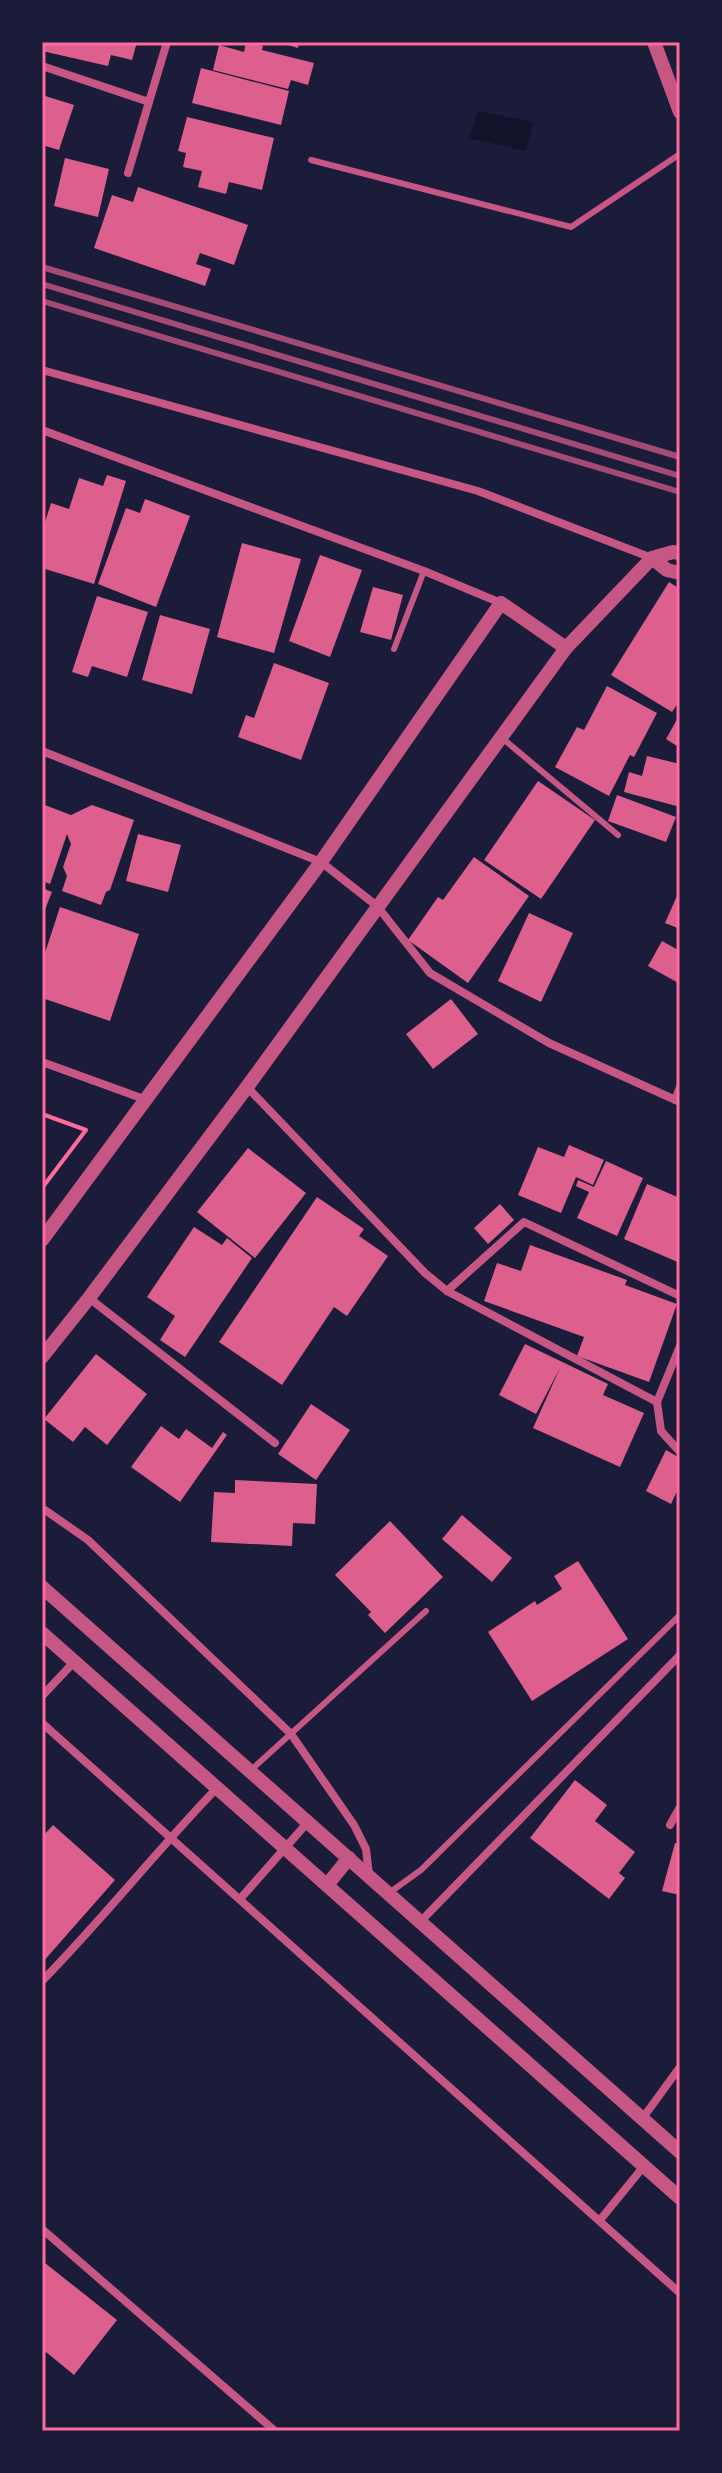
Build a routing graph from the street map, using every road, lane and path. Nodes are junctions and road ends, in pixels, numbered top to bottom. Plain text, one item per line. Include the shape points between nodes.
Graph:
1 (167, 42) edge
2 (654, 42) edge
3 (42, 66) edge
4 (149, 102) junction
5 (680, 112) edge
6 (680, 154) edge
7 (311, 160) dead end
8 (128, 173) dead end
9 (42, 370) edge
10 (42, 430) edge
11 (680, 553) edge
12 (652, 558) junction
13 (424, 571) junction
14 (680, 573) edge
15 (501, 603) junction
16 (566, 648) junction
17 (394, 649) dead end
18 (502, 738) junction
19 (42, 751) edge
20 (618, 835) dead end
21 (321, 862) junction
22 (377, 906) junction
23 (42, 1062) edge
24 (247, 1087) junction
25 (680, 1087) edge
26 (144, 1099) junction
27 (678, 1101) edge
28 (42, 1114) edge
29 (42, 1188) edge
30 (42, 1240) edge
31 (447, 1291) junction
32 (680, 1296) edge
33 (89, 1298) junction
34 (680, 1346) edge
35 (42, 1357) edge
36 (657, 1402) junction
37 (275, 1443) dead end
38 (680, 1452) edge
39 (45, 1510) dead end
40 (42, 1587) edge
41 (426, 1611) dead end
42 (680, 1615) edge
43 (42, 1633) edge
44 (680, 1655) edge
45 (75, 1661) junction
46 (42, 1696) edge
47 (42, 1723) edge
48 (291, 1734) junction
49 (251, 1770) junction
50 (217, 1788) junction
51 (680, 1807) edge
52 (308, 1822) junction
53 (670, 1825) dead end
54 (170, 1836) junction
55 (284, 1847) junction
56 (349, 1858) junction
57 (369, 1876) junction
58 (327, 1885) junction
59 (389, 1893) junction
60 (240, 1899) junction
61 (421, 1921) junction
62 (42, 1981) edge
63 (680, 2067) edge
64 (642, 2119) junction
65 (680, 2152) edge
66 (644, 2166) junction
67 (680, 2198) edge
68 (600, 2220) junction
69 (42, 2229) edge
70 (680, 2293) edge
71 (275, 2431) edge

1 - 4 street
2 - 5 street
3 - 4 street
4 - 8 street
6 - 7 lane via 571,227
9 - 12 street via 478,491
10 - 13 street
11 - 12 street
12 - 14 street
12 - 16 street
13 - 15 street
13 - 17 lane
15 - 16 street
15 - 21 street
16 - 18 street
18 - 20 lane
18 - 22 street
19 - 21 street
21 - 22 street
21 - 26 street
22 - 24 street
22 - 27 street via 430,973 549,1043
23 - 26 street
24 - 31 street
24 - 33 street
25 - 27 street
26 - 30 street
28 - 29 path via 86,1130
31 - 32 street via 524,1222
31 - 36 street
33 - 35 street
33 - 37 street
34 - 36 street
36 - 38 street via 661,1431
39 - 48 street via 88,1540
40 - 49 street
41 - 48 lane
42 - 59 lane via 421,1870
43 - 45 street
44 - 61 street
45 - 46 street
45 - 50 street
47 - 54 street
48 - 49 lane
48 - 57 street via 354,1825 366,1849
49 - 52 street
50 - 54 street
50 - 55 street
51 - 53 street
52 - 55 street
52 - 56 street
54 - 60 street
54 - 62 street
55 - 58 street
55 - 60 street
56 - 57 street
56 - 58 street
57 - 59 street
58 - 66 street
59 - 61 street
60 - 68 street
61 - 64 street
63 - 64 street
64 - 65 street
66 - 67 street
66 - 68 street
68 - 70 street
69 - 71 street

